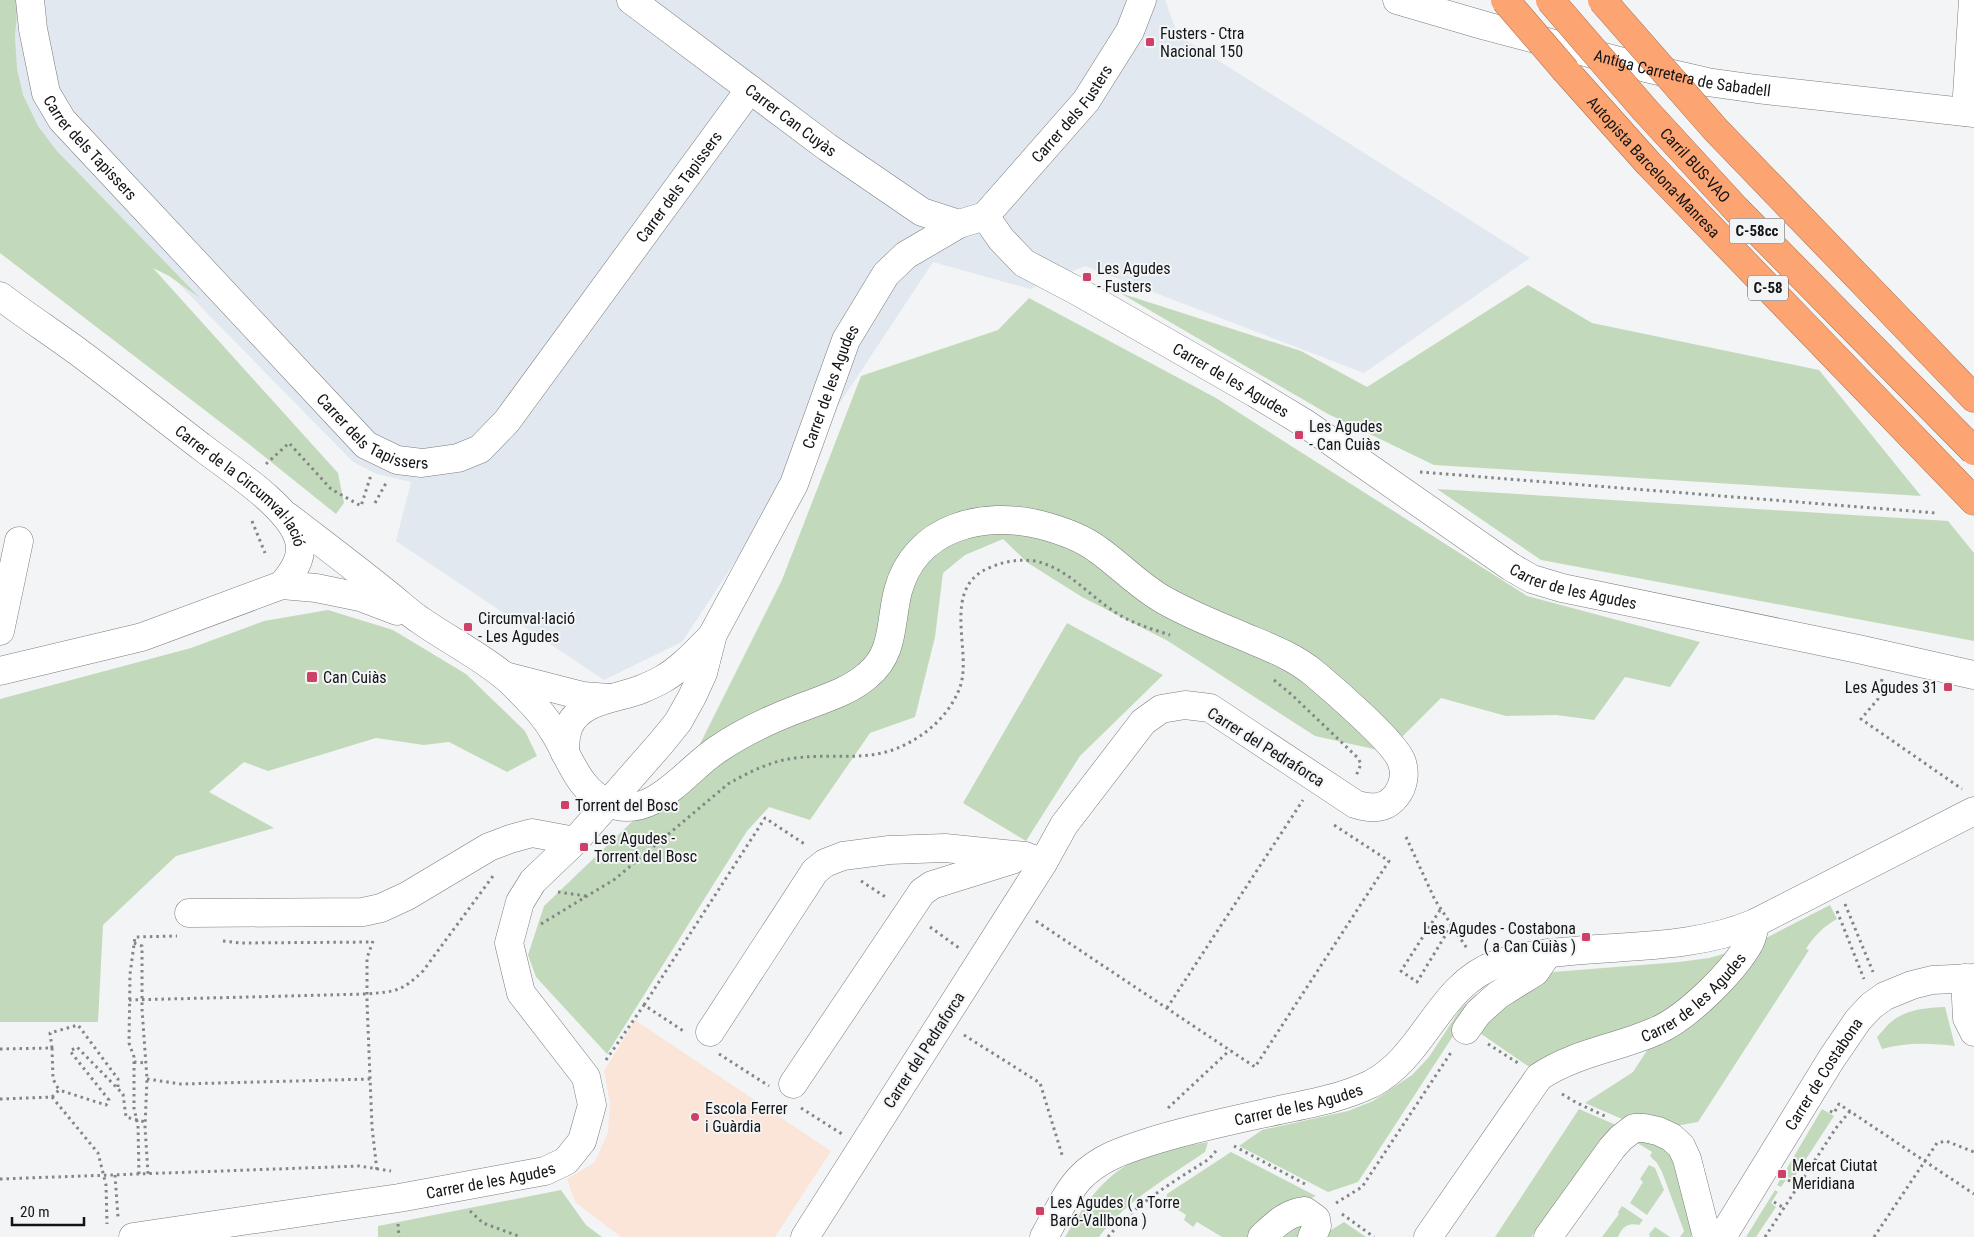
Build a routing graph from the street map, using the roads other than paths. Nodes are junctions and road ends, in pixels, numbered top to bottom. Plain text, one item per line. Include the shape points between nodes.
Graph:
1 (30, 0) edge
2 (631, 0) edge
3 (1142, 0) edge
4 (1396, 0) edge
5 (1505, 0) edge
6 (1550, 0) edge
7 (1602, 0) edge
8 (1973, 0) edge
9 (750, 89) junction
10 (1970, 112) edge
11 (985, 216) junction
12 (959, 224) junction
13 (0, 296) edge
14 (1974, 398) edge
15 (1974, 451) edge
16 (1974, 501) edge
17 (287, 516) junction
18 (19, 541) dead end
19 (282, 585) junction
20 (416, 618) junction
21 (0, 631) edge
22 (714, 634) junction
23 (0, 671) edge
24 (504, 675) junction
25 (1974, 675) edge
26 (609, 698) junction
27 (565, 753) junction
28 (1969, 800) edge
29 (608, 803) junction
30 (575, 841) junction
31 (1034, 859) junction
32 (188, 913) dead end
33 (1755, 924) junction
34 (1548, 954) junction
35 (1970, 978) edge
36 (1974, 1032) edge
37 (1476, 1036) road end
38 (715, 1043) road end
39 (793, 1084) dead end
40 (126, 1227) edge
41 (1314, 1228) edge
42 (805, 1237) edge
43 (1044, 1237) edge
44 (1262, 1237) edge
45 (1428, 1237) edge
46 (1548, 1237) edge
47 (1707, 1237) edge
48 (1722, 1237) edge

1 - 9 street, Carrer dels Tapissers via 32,29 46,93 62,120 366,445 397,460 422,463 458,458 480,450 507,421
2 - 9 street, Carrer Can Cuyàs
3 - 11 street, Carrer dels Fusters via 1130,31 1086,102
4 - 10 street, Antiga Carretera de Sabadell via 1707,82
5 - 16 highway, Autopista Barcelona-Manresa / C-58, bridge via 1648,164
6 - 15 highway, Carril BUS-VAO / C-58cc, bridge via 1736,209
7 - 14 highway, bridge via 1716,130
8 - 10 street
9 - 12 street, Carrer Can Cuyàs via 922,212
11 - 12 street, Carrer de les Agudes
11 - 25 street, Carrer de les Agudes via 1024,262 1306,424 1532,579
12 - 22 street, Carrer de les Agudes via 906,255 886,274 846,340 794,484
13 - 17 street, Carrer de la Circumval·lació via 249,483
17 - 19 street, Carrer de la Circumval·lació via 299,538 300,552 292,573
17 - 20 street
18 - 21 street
19 - 20 street via 360,597
19 - 23 street via 142,637
20 - 24 street
22 - 26 street, Carrer de les Agudes via 665,678 641,690
22 - 29 street, Carrer de les Agudes via 703,673 678,722
24 - 26 street, Carrer de les Agudes via 583,696
24 - 27 street via 544,716
26 - 27 street, Carrer de les Agudes via 586,708 573,720 566,737
27 - 29 street via 585,788
28 - 33 street, Carrer de les Agudes
29 - 30 street, Carrer de les Agudes
29 - 31 street, Carrer del Pedraforca via 623,808 652,801 664,795 704,758 732,739 774,718 839,693 869,675 886,650 898,590 920,549 935,536 986,520 1040,524 1077,538 1166,601 1290,658 1313,673 1370,724 1397,752 1402,762 1404,773 1400,789 1390,802 1382,807 1365,808 1210,708 1185,705 1161,709 1142,722 1064,825
30 - 32 street via 532,832 489,846 407,896 363,912
30 - 40 street, Carrer de les Agudes via 533,881 520,902 509,944 521,994 586,1077 592,1105 588,1123 582,1141 566,1161 545,1171 399,1198
31 - 38 street via 945,848 890,850 843,856 825,863 815,871
31 - 39 street via 932,884 922,892
31 - 42 street, Carrer del Pedraforca
33 - 34 street, Carrer de les Agudes via 1697,941
33 - 45 street, Carrer de les Agudes via 1751,940 1733,967 1672,1021 1658,1030 1562,1064 1539,1077
34 - 37 street via 1535,972 1478,1013
34 - 43 street, Carrer de les Agudes via 1513,959 1470,978 1449,999 1401,1062 1371,1084 1347,1094 1170,1135 1102,1159 1080,1178
35 - 36 street via 1967,1018
35 - 48 street, Carrer de Costabona via 1932,980 1912,985 1885,996 1871,1006 1858,1020
41 - 44 street via 1305,1211 1296,1212
46 - 47 street via 1612,1148 1634,1128 1670,1137 1681,1146

